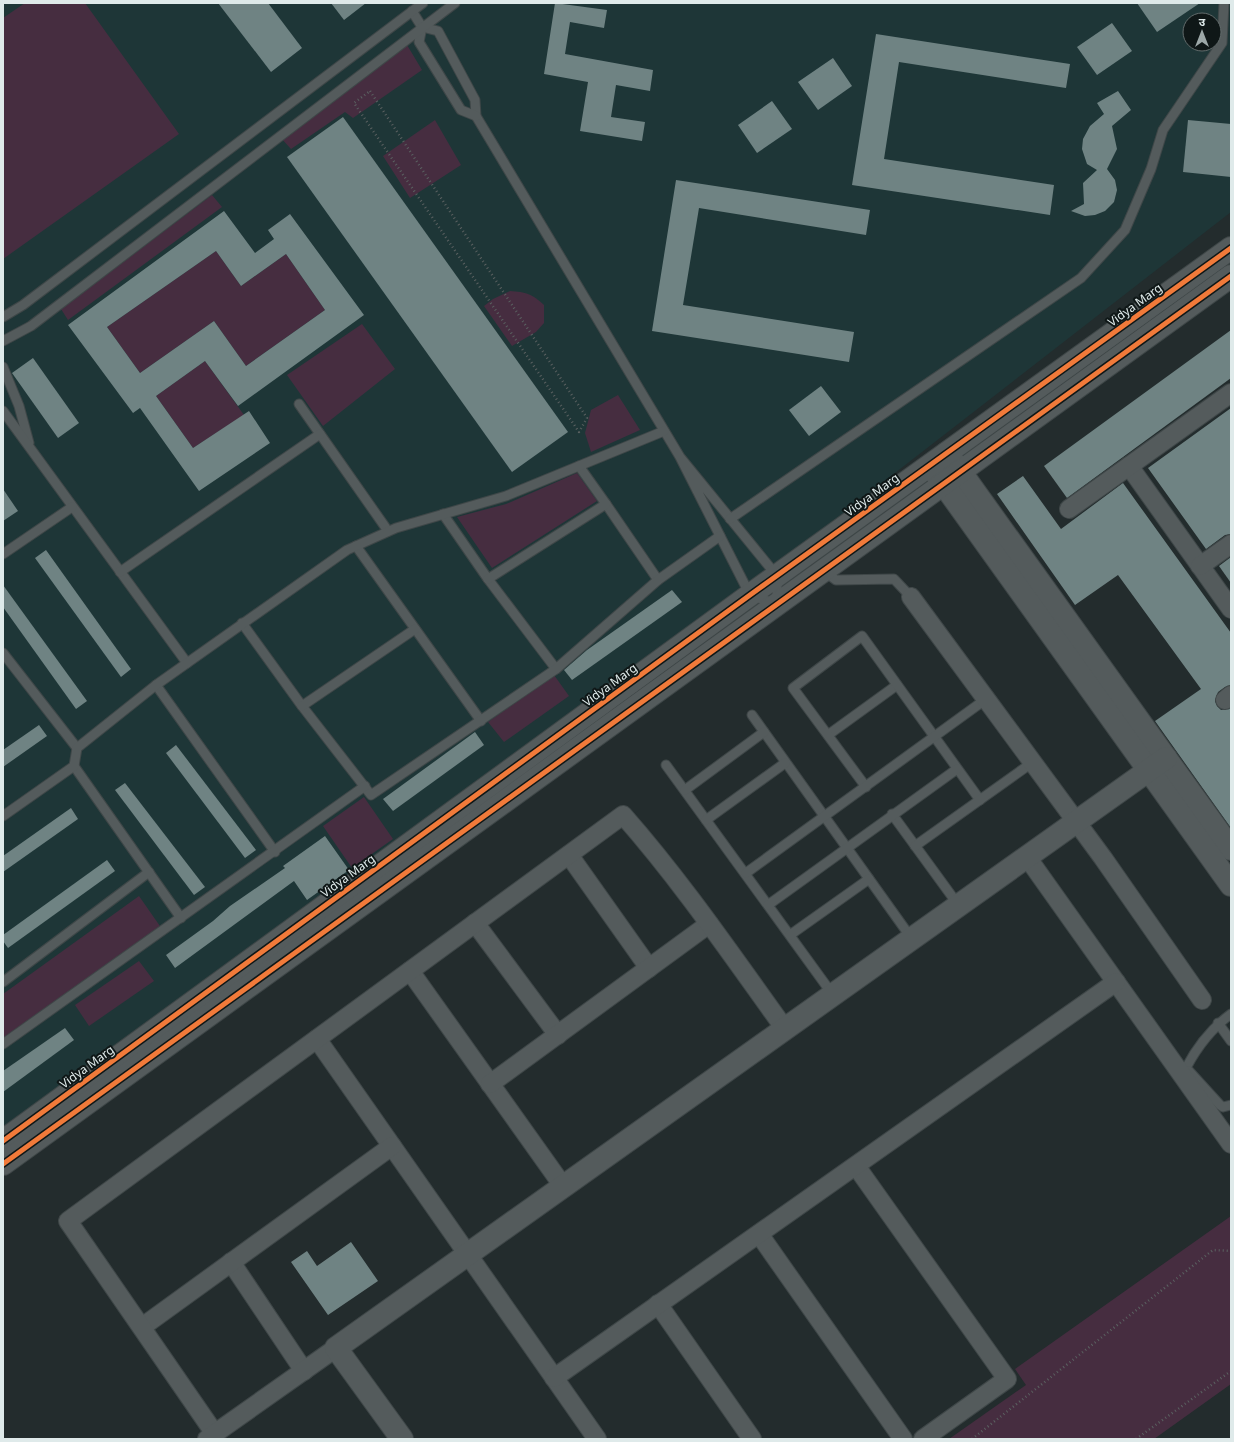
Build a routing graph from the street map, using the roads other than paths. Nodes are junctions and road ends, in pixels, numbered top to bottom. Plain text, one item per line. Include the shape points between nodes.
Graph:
1 (424, 3) edge
2 (455, 3) edge
3 (1224, 3) edge
4 (412, 12) junction
5 (422, 27) junction
6 (476, 116) junction
7 (1231, 248) edge
8 (1231, 276) edge
9 (3, 317) edge
10 (3, 341) edge
11 (3, 367) edge
12 (1231, 393) edge
13 (299, 404) dead end
14 (19, 406) junction
15 (4, 414) edge
16 (664, 431) junction
17 (320, 434) junction
18 (30, 450) junction
19 (680, 457) junction
20 (939, 459) junction
21 (579, 466) junction
22 (1129, 466) junction
23 (952, 478) junction
24 (606, 504) junction
25 (72, 507) junction
26 (1069, 509) dead end
27 (443, 514) junction
28 (730, 519) junction
29 (388, 532) junction
30 (720, 536) junction
31 (1231, 544) edge
32 (356, 546) junction
33 (3, 554) edge
34 (1200, 566) junction
35 (823, 571) junction
36 (120, 572) junction
37 (777, 576) junction
38 (488, 579) junction
39 (658, 580) junction
40 (750, 595) junction
41 (911, 597) joint
42 (777, 604) junction
43 (1231, 609) edge
44 (242, 623) junction
45 (415, 629) junction
46 (4, 656) edge
47 (187, 663) junction
48 (556, 669) junction
49 (897, 685) junction
50 (156, 686) junction
51 (986, 699) junction
52 (302, 706) junction
53 (752, 715) dead end
54 (481, 721) junction
55 (764, 732) junction
56 (828, 735) junction
57 (934, 737) junction
58 (77, 748) junction
59 (1032, 762) junction
60 (785, 763) junction
61 (1158, 764) junction
62 (666, 765) dead end
63 (74, 766) junction
64 (957, 769) junction
65 (365, 786) junction
66 (866, 787) junction
67 (685, 790) junction
68 (980, 800) junction
69 (892, 814) junction
70 (3, 816) edge
71 (824, 817) junction
72 (706, 820) junction
73 (1077, 822) junction
74 (915, 846) junction
75 (846, 847) junction
76 (275, 852) junction
77 (569, 854) junction
78 (1226, 855) edge
79 (1027, 857) junction
80 (149, 872) junction
81 (746, 873) junction
82 (869, 879) junction
83 (1231, 885) edge
84 (768, 904) junction
85 (959, 906) junction
86 (181, 918) junction
87 (475, 923) junction
88 (709, 924) junction
89 (790, 935) junction
90 (912, 939) junction
91 (648, 968) junction
92 (410, 971) junction
93 (3, 982) edge
94 (1116, 982) junction
95 (833, 995) junction
96 (1202, 1000) dead end
97 (1231, 1014) edge
98 (1218, 1023) junction
99 (785, 1029) junction
100 (558, 1035) junction
101 (317, 1039) junction
102 (1231, 1041) edge
103 (3, 1044) edge
104 (1183, 1070) junction
105 (490, 1084) junction
106 (1231, 1105) edge
107 (3, 1141) edge
108 (1231, 1144) edge
109 (392, 1146) junction
110 (3, 1164) edge
111 (856, 1166) junction
112 (563, 1186) junction
113 (759, 1234) junction
114 (468, 1254) junction
115 (231, 1262) junction
116 (658, 1304) junction
117 (142, 1327) junction
118 (336, 1348) junction
119 (304, 1370) junction
120 (554, 1378) junction
121 (211, 1436) edge
122 (402, 1439) edge
123 (597, 1439) edge
124 (752, 1439) edge
125 (903, 1439) edge
126 (923, 1439) edge

1 - 4 lane
2 - 5 lane
3 - 28 lane via 1222,43 1163,130 1151,169 1125,230 1086,272 1068,287
4 - 5 lane
4 - 9 lane
5 - 6 lane via 438,31 475,100
5 - 6 lane via 418,42 461,110
5 - 10 lane via 31,326
6 - 16 lane
7 - 20 main road, Vidya Marg
8 - 23 main road
11 - 14 lane
12 - 22 street
13 - 17 lane
14 - 15 lane
14 - 18 lane
15 - 18 lane
16 - 19 lane
16 - 21 lane
17 - 29 lane
17 - 36 lane
18 - 25 lane
19 - 28 lane
19 - 30 lane
20 - 23 main road
20 - 37 main road, Vidya Marg
21 - 24 lane
21 - 27 lane via 506,496
22 - 26 street
22 - 34 street
23 - 35 main road
23 - 61 main road
24 - 38 lane
24 - 39 lane
25 - 33 lane
25 - 36 lane
27 - 29 lane
27 - 38 lane
28 - 37 lane
29 - 32 lane
30 - 39 lane
30 - 40 lane
31 - 34 street
32 - 44 lane
32 - 45 lane
34 - 43 street
35 - 41 lane via 836,580 894,579
35 - 42 main road
36 - 47 lane
37 - 40 main road, Vidya Marg
37 - 42 lane
38 - 48 lane
39 - 48 lane
40 - 42 lane
40 - 107 main road, Vidya Marg
41 - 51 street
42 - 110 main road
44 - 47 lane
44 - 52 lane
45 - 52 lane
45 - 54 lane
46 - 58 lane
47 - 50 lane
48 - 54 lane
49 - 56 lane
49 - 56 lane via 862,636 793,688
49 - 57 lane
50 - 58 lane
50 - 76 lane
51 - 57 lane
51 - 59 street
52 - 65 lane
53 - 55 lane
54 - 65 lane via 371,795
55 - 60 lane
55 - 67 lane
56 - 66 lane
57 - 64 lane
57 - 66 lane
58 - 63 lane
59 - 68 lane
59 - 73 street
60 - 71 lane
60 - 72 lane
61 - 73 main road
61 - 78 main road
62 - 67 lane
63 - 70 lane
63 - 80 lane
64 - 68 lane
64 - 69 lane
65 - 76 lane
66 - 71 lane
67 - 72 lane
68 - 74 lane
69 - 74 lane
69 - 75 lane
71 - 75 lane
71 - 81 lane
72 - 81 lane
73 - 79 main road
73 - 96 street
74 - 85 lane
75 - 82 lane
75 - 84 lane
76 - 86 lane
77 - 87 street
77 - 88 street via 623,815
77 - 91 street
78 - 83 main road
79 - 85 main road
79 - 94 street
80 - 86 lane
80 - 93 lane
81 - 84 lane
82 - 89 lane
82 - 90 lane
84 - 89 lane
85 - 90 main road
86 - 103 lane
87 - 92 street
87 - 100 street
88 - 91 street
88 - 99 street
89 - 95 lane
90 - 95 main road
91 - 100 street
92 - 101 street
92 - 105 street
94 - 104 street
94 - 111 street
95 - 99 main road
97 - 98 lane
98 - 102 lane
98 - 104 lane
99 - 112 main road
100 - 105 street
101 - 109 street
101 - 117 street via 68,1220
104 - 106 lane via 1220,1106
104 - 108 street
105 - 112 street
109 - 114 street
109 - 115 street
111 - 113 street
111 - 126 street via 1007,1379
112 - 114 main road
113 - 116 street
113 - 125 street
114 - 118 main road
114 - 120 street
115 - 117 street
115 - 119 street
116 - 120 street
116 - 124 street
117 - 121 street
118 - 119 street
118 - 122 main road
119 - 121 street
120 - 123 street

